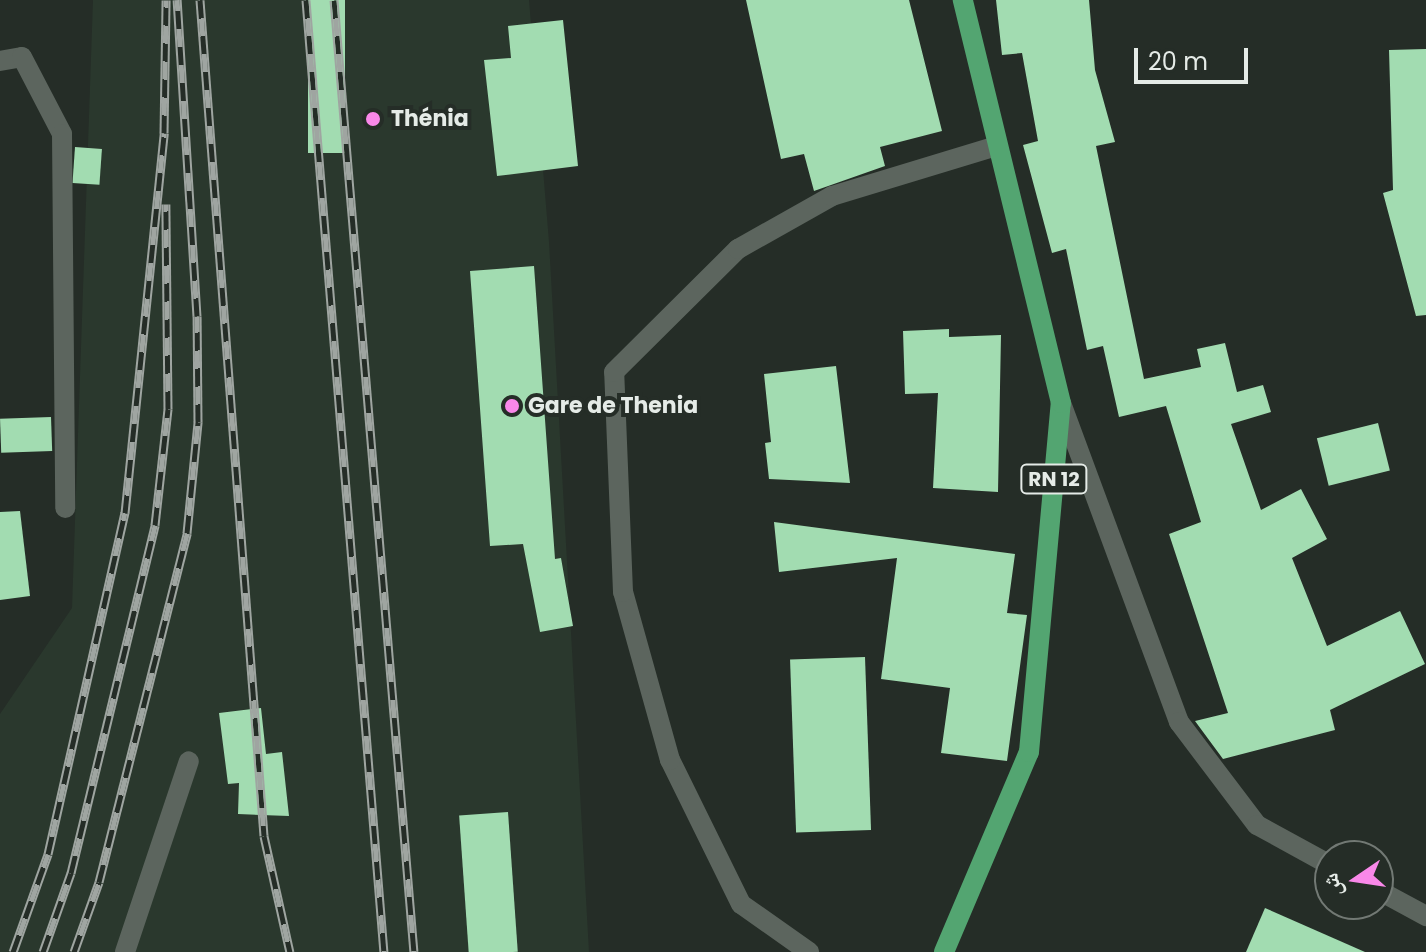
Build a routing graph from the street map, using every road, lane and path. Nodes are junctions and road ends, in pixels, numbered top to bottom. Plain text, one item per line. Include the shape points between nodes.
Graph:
1 (963, 0) edge
2 (0, 61) edge
3 (997, 146) junction
4 (1061, 403) junction
5 (65, 508) dead end
6 (189, 761) dead end
7 (1314, 856) edge
8 (1394, 899) edge
9 (1426, 916) edge
10 (125, 952) edge
11 (809, 952) edge
12 (944, 952) edge

1 - 3 main road, RN 12
2 - 5 street via 22,57 62,134
3 - 4 main road, RN 12
3 - 11 street via 832,196 738,249 614,372 623,592 670,760 741,904
4 - 7 street via 1179,722 1257,825
4 - 12 main road, RN 12 via 1029,752
6 - 10 street
8 - 9 street

